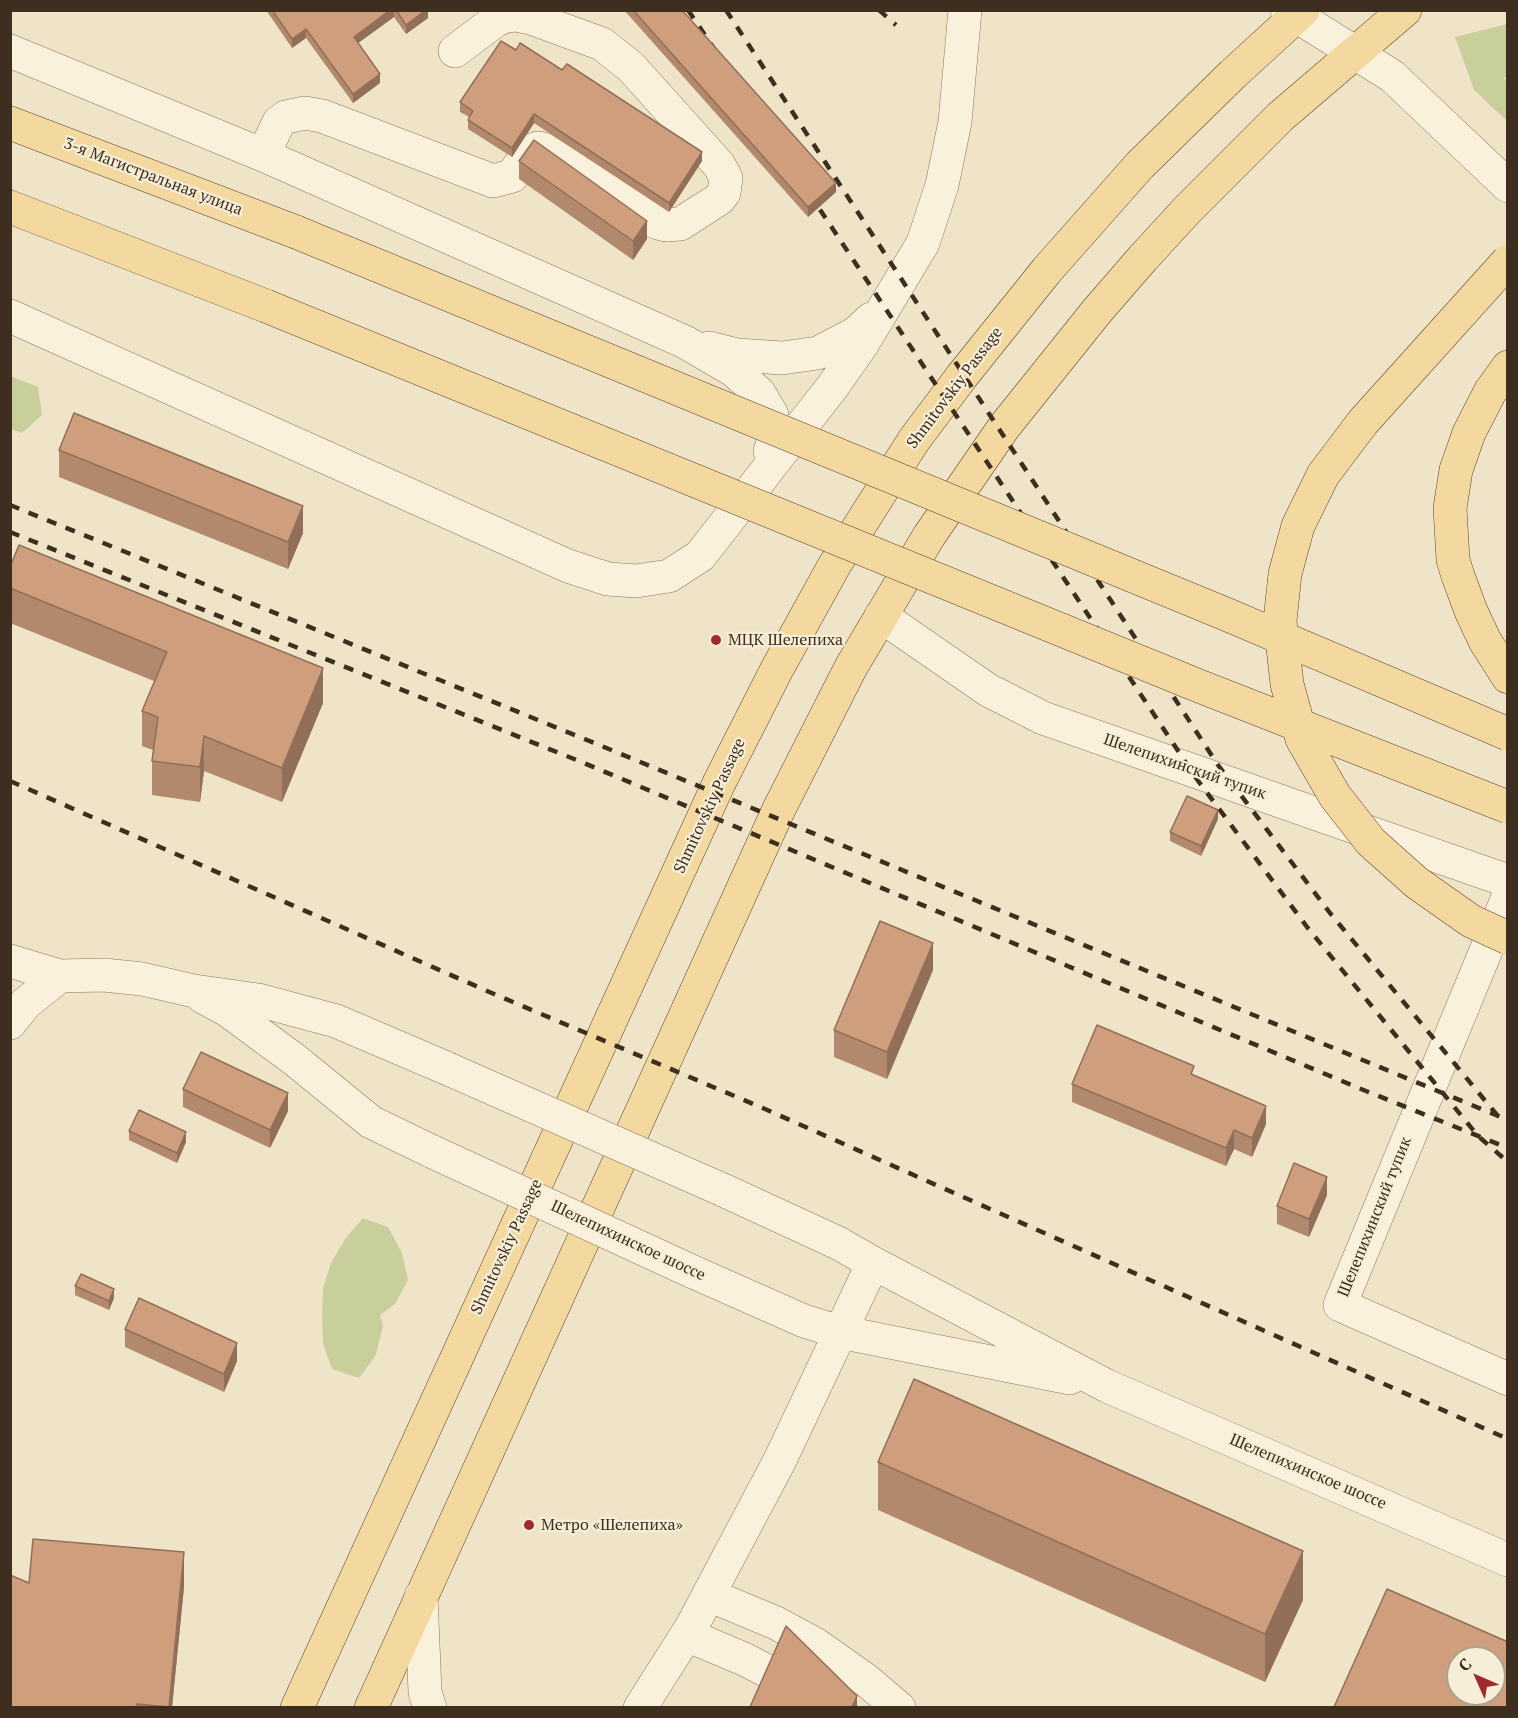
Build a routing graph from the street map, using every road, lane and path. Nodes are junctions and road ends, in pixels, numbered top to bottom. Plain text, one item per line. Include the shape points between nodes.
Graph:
1 (965, 10) edge
2 (1405, 10) edge
3 (1295, 12) edge
4 (10, 51) edge
5 (455, 51) dead end
6 (1355, 53) junction
7 (10, 123) edge
8 (263, 155) junction
9 (1508, 186) edge
10 (10, 207) edge
11 (1508, 261) edge
12 (887, 303) junction
13 (10, 316) edge
14 (685, 342) junction
15 (1508, 366) edge
16 (758, 484) junction
17 (881, 616) junction
18 (1508, 677) edge
19 (1508, 734) edge
20 (1508, 807) edge
21 (1508, 881) edge
22 (1508, 897) edge
23 (1508, 938) edge
24 (10, 961) edge
25 (60, 976) junction
26 (194, 991) junction
27 (10, 1023) edge
28 (873, 1263) junction
29 (840, 1332) junction
30 (1508, 1379) edge
31 (1107, 1386) junction
32 (1508, 1560) edge
33 (709, 1595) junction
34 (421, 1596) junction
35 (687, 1635) junction
36 (297, 1707) edge
37 (371, 1707) edge
38 (430, 1707) edge
39 (640, 1707) edge
40 (816, 1707) edge
41 (899, 1707) edge

1 - 12 street via 955,122 942,185 923,243
2 - 6 main road
3 - 6 street
3 - 36 main road, Shmitovskiy Passage via 1140,165 1047,270 914,440 834,566 719,783
4 - 8 street
5 - 8 street via 495,21 516,15 602,44 631,67 719,165 726,178 724,193 680,224 666,225 543,149 530,151 512,176 493,181 305,112 279,122
6 - 9 street via 1392,76
6 - 17 main road via 1280,117 1187,210 1097,311 968,477
7 - 19 main road, 3-я Магистральная улица, bridge via 296,232
8 - 14 street
10 - 20 main road, bridge via 266,306
11 - 23 main road, bridge via 1363,422 1323,475 1298,526 1285,574 1280,621 1287,684 1302,739 1335,796 1371,842 1417,883 1471,921
12 - 14 street via 856,333 818,352 782,358 737,355
12 - 16 street via 864,343
13 - 16 street via 568,566 608,579 636,581 669,576 700,556
14 - 16 street via 733,370 759,393 772,415 772,444
15 - 18 main road via 1469,433 1456,471 1450,508 1453,560 1458,576 1485,641
17 - 21 street, Шелепихинский тупик via 988,690 1043,718
17 - 34 main road via 778,811
22 - 30 street, Шелепихинский тупик via 1340,1305
24 - 25 street, Шелепихинское шоссе
25 - 26 street, Шелепихинское шоссе via 142,979
25 - 27 street
26 - 28 street, Шелепихинское шоссе, bridge via 258,1000 336,1021 723,1190
26 - 29 street, Шелепихинское шоссе, bridge via 295,1060 371,1122 691,1271 804,1321
28 - 29 street
28 - 31 street, Шелепихинское шоссе
29 - 31 street, Шелепихинское шоссе
29 - 33 street via 780,1460
31 - 32 street, Шелепихинское шоссе
33 - 35 street
33 - 41 street via 814,1644
34 - 37 main road
34 - 38 street via 425,1692
35 - 39 street
35 - 40 street via 793,1685

